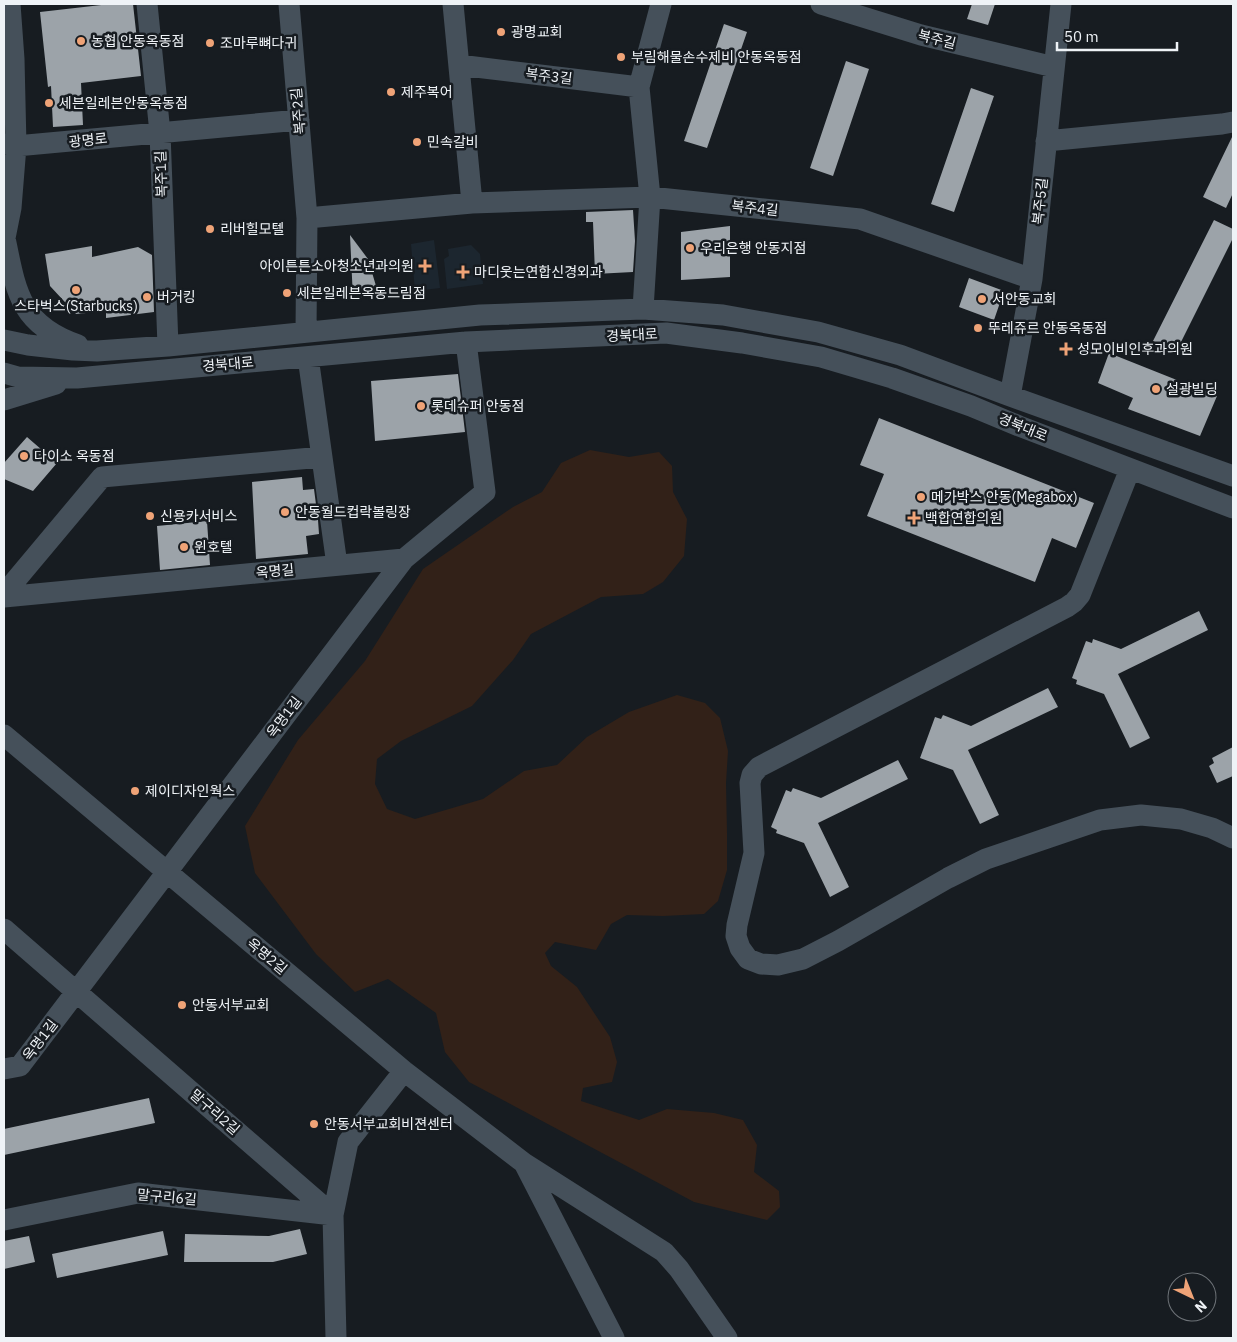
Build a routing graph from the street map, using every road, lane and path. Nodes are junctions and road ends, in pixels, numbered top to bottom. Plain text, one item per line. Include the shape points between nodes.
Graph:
1 (10, 4) edge
2 (147, 4) edge
3 (289, 4) edge
4 (453, 4) edge
5 (660, 4) edge
6 (821, 4) edge
7 (1060, 4) edge
8 (459, 65) junction
9 (1054, 68) junction
10 (639, 88) junction
11 (299, 120) junction
12 (1233, 122) edge
13 (160, 133) junction
14 (1046, 141) junction
15 (10, 145) edge
16 (650, 197) junction
17 (472, 203) junction
18 (307, 218) junction
19 (4, 240) edge
20 (1032, 279) junction
21 (643, 309) junction
22 (306, 332) junction
23 (4, 340) edge
24 (466, 342) junction
25 (168, 346) junction
26 (97, 351) junction
27 (308, 357) junction
28 (4, 373) edge
29 (77, 378) junction
30 (1010, 396) junction
31 (4, 400) edge
32 (322, 457) junction
33 (1130, 469) junction
34 (1233, 476) edge
35 (1233, 508) edge
36 (404, 559) junction
37 (337, 565) junction
38 (4, 595) edge
39 (4, 735) edge
40 (1233, 838) edge
41 (166, 872) junction
42 (4, 929) edge
43 (76, 992) junction
44 (4, 1069) edge
45 (404, 1071) junction
46 (524, 1163) junction
47 (333, 1215) junction
48 (4, 1220) edge
49 (336, 1338) edge
50 (614, 1338) edge
51 (727, 1338) edge

1 - 15 street via 14,60
2 - 13 street, 복주1길
3 - 11 street, 복주2길
4 - 8 street
5 - 10 street
6 - 9 street, 복주길 via 921,35
7 - 9 street, 복주5길
8 - 10 street, 복주3길
8 - 17 street
9 - 14 street, 복주5길
10 - 16 street
11 - 13 street, 광명로
11 - 18 street, 복주2길
12 - 14 street
13 - 15 street, 광명로
13 - 25 street, 복주1길
14 - 20 street, 복주5길
15 - 19 street via 11,208
16 - 17 street, 복주4길
16 - 20 street, 복주4길 via 860,219
16 - 21 street
17 - 18 street
18 - 22 street, 복주2길
19 - 26 street via 20,299 34,320 66,341
20 - 30 street, 복주5길
21 - 22 street, 경북대로 via 480,315
21 - 30 street, 경북대로 via 723,315 818,332 900,355
22 - 25 street, 경북대로
23 - 26 street, 경북대로
24 - 27 street, 경북대로
24 - 33 street, 경북대로 via 666,334 742,342 821,357 971,406
24 - 36 street, 옥명1길 via 486,492
25 - 26 street, 경북대로
27 - 29 street, 경북대로
27 - 32 street
28 - 29 street, 경북대로 via 18,377
29 - 31 street
30 - 34 street, 경북대로
32 - 37 street
32 - 38 street via 102,477
33 - 35 street, 경북대로
33 - 40 street via 1080,595 1074,602 759,767 752,774 754,853 736,936 748,959 761,964 778,965 804,959 986,859 1100,820 1140,815 1181,819
36 - 37 street, 옥명길
36 - 41 street, 옥명1길
37 - 38 street, 옥명길
39 - 41 street, 옥명2길
41 - 43 street, 옥명1길
41 - 45 street, 옥명2길
42 - 43 street, 말구리2길
43 - 44 street, 옥명1길 via 20,1066
43 - 47 street, 말구리2길
45 - 46 street, 옥명2길
45 - 47 street via 348,1142
46 - 50 street
46 - 51 street, 옥명2길 via 664,1252
47 - 48 street, 말구리6길 via 138,1193
47 - 49 street

